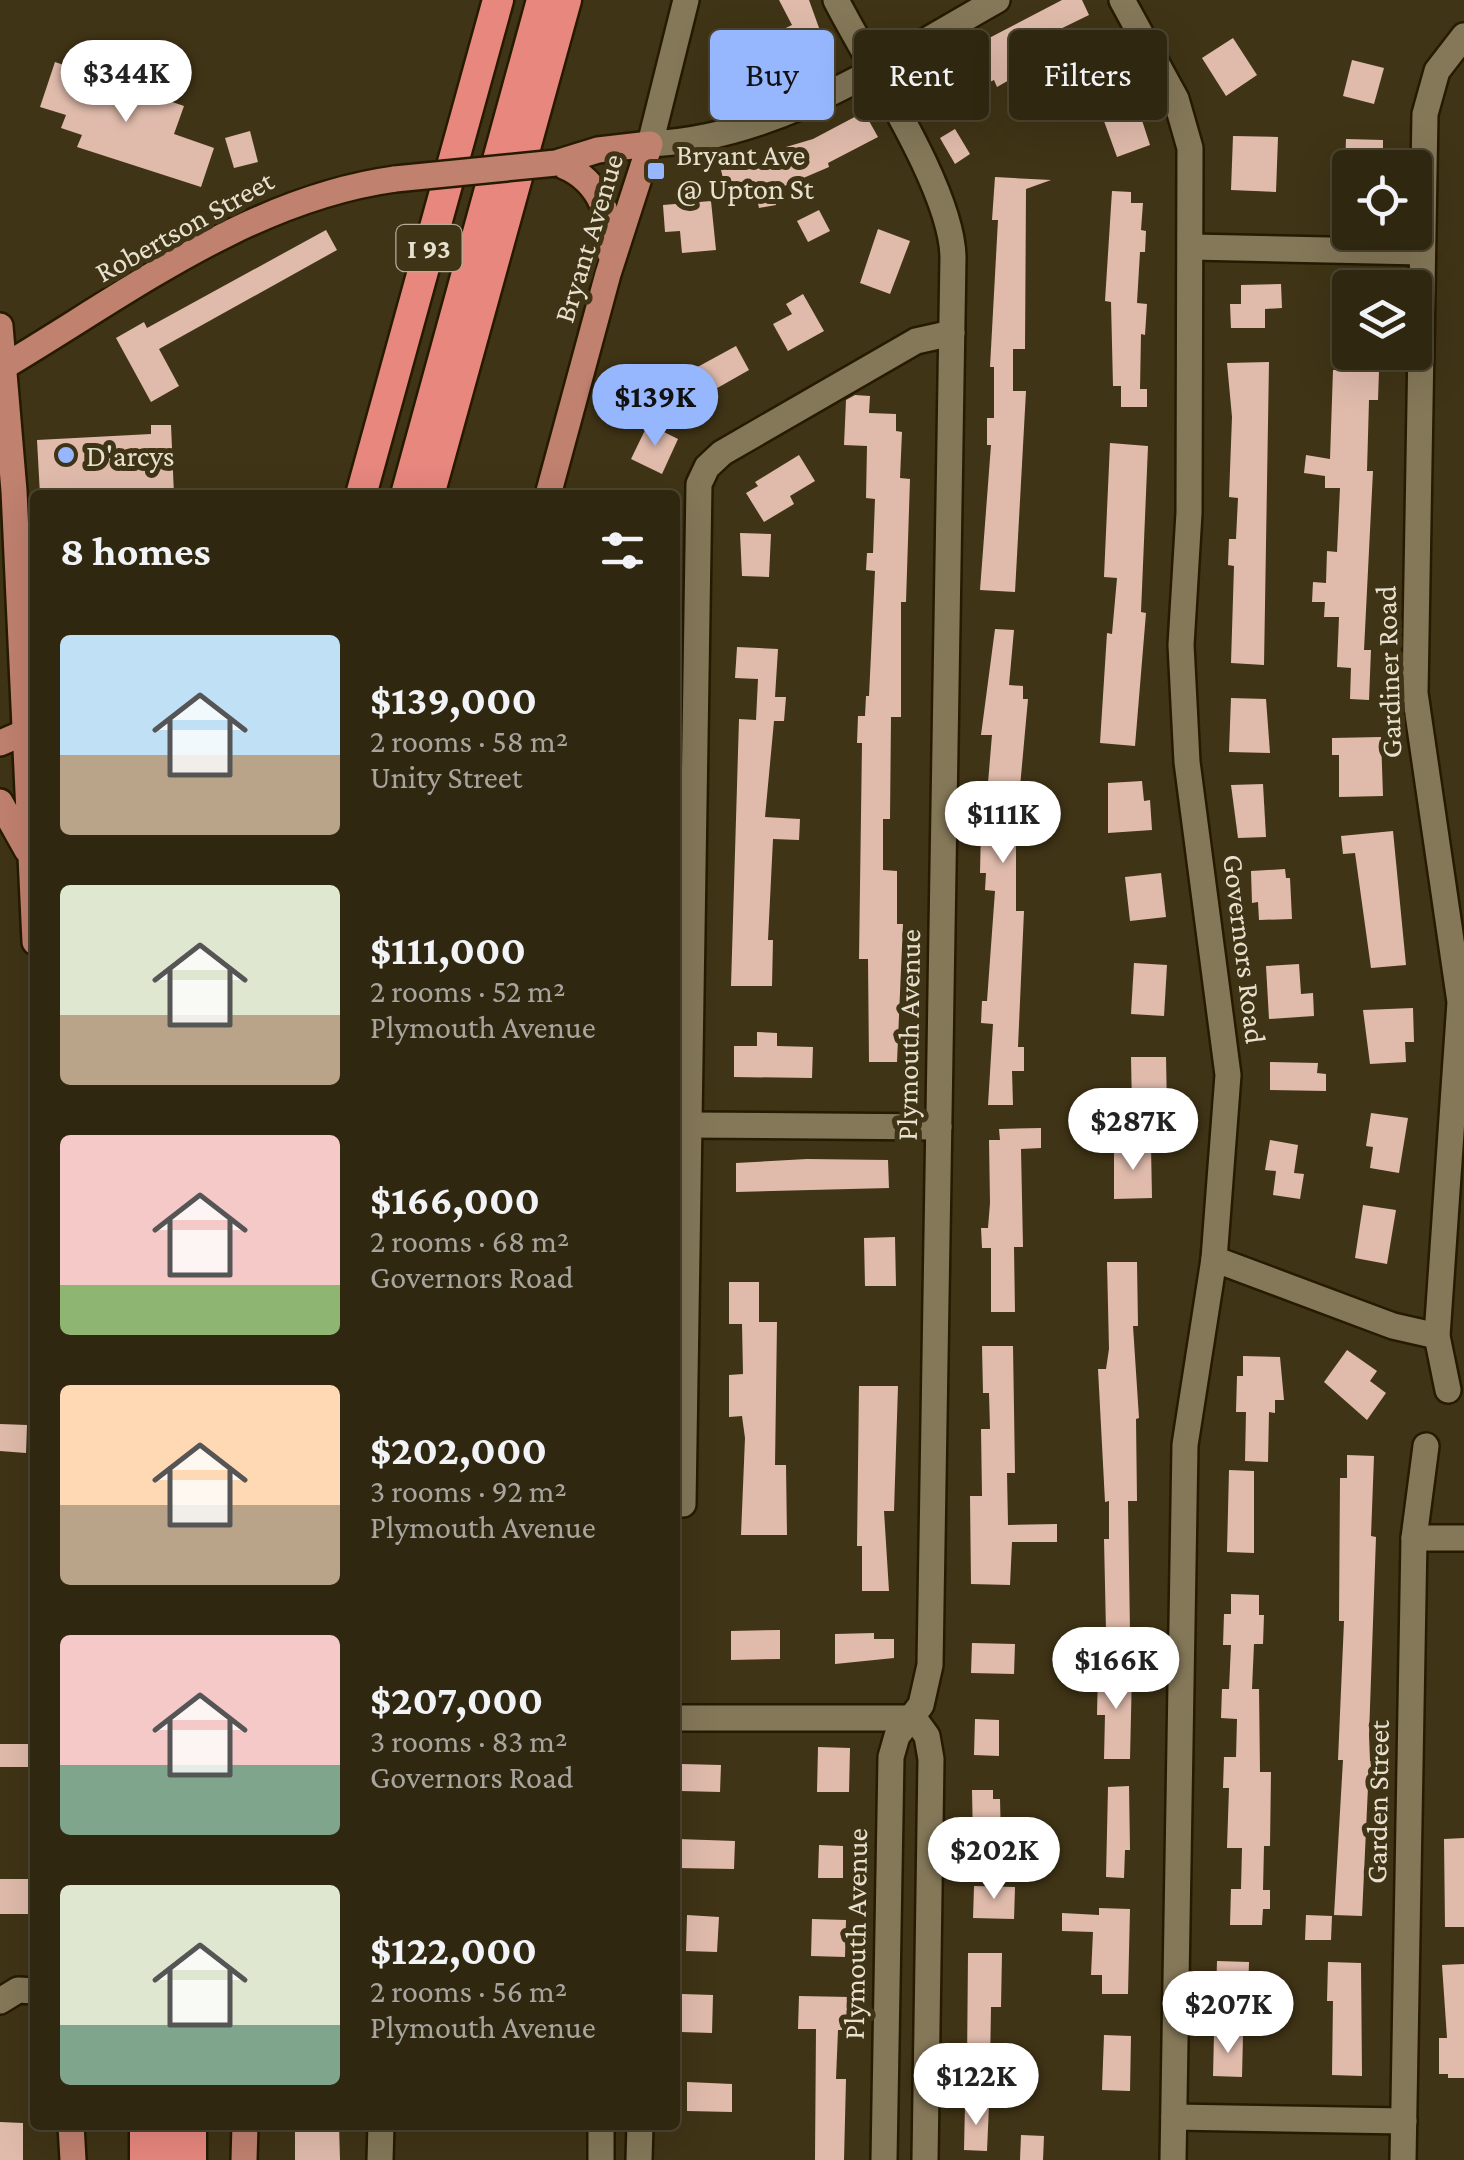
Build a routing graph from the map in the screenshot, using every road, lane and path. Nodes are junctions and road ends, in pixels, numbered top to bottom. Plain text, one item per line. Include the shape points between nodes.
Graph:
1 (498, 0) edge
2 (518, 0) edge
3 (542, 0) edge
4 (566, 0) edge
5 (686, 0) edge
6 (836, 0) edge
7 (997, 0) edge
8 (1122, 0) edge
9 (943, 30) edge
10 (854, 35) edge
11 (1464, 36) edge
12 (854, 78) edge
13 (899, 120) edge
14 (650, 144) junction
15 (556, 163) junction
16 (1192, 247) junction
17 (1421, 252) junction
18 (608, 274) junction
19 (0, 326) edge
20 (952, 333) junction
21 (2, 367) edge
22 (362, 490) edge
23 (383, 490) edge
24 (407, 490) edge
25 (430, 490) edge
26 (549, 490) edge
27 (30, 730) edge
28 (0, 743) edge
29 (0, 802) edge
30 (30, 860) edge
31 (688, 1125) junction
32 (939, 1126) junction
33 (1214, 1259) junction
34 (1436, 1336) junction
35 (1452, 1380) edge
36 (1426, 1446) dead end
37 (683, 1504) dead end
38 (1414, 1538) junction
39 (1464, 1538) edge
40 (680, 1718) edge
41 (914, 1718) junction
42 (30, 1990) edge
43 (0, 2001) edge
44 (1174, 2116) junction
45 (1404, 2121) junction
46 (71, 2130) edge
47 (126, 2130) edge
48 (145, 2130) edge
49 (170, 2130) edge
50 (191, 2130) edge
51 (245, 2130) edge
52 (380, 2130) edge
53 (601, 2130) edge
54 (640, 2130) edge
55 (73, 2160) edge
56 (126, 2160) edge
57 (145, 2160) edge
58 (170, 2160) edge
59 (191, 2160) edge
60 (244, 2160) edge
61 (380, 2160) edge
62 (601, 2160) edge
63 (639, 2160) edge
64 (884, 2160) edge
65 (925, 2160) edge
66 (1173, 2160) edge
67 (1403, 2160) edge

1 - 22 highway, I 93
2 - 23 highway, I 93
3 - 24 highway, I 93
4 - 25 highway, I 93
5 - 14 street, Bryant Avenue
6 - 10 street, Plymouth Avenue
7 - 9 street
8 - 16 street, Governors Road via 1187,130
11 - 17 street, Gardiner Road via 1444,58 1427,99
12 - 14 street via 747,129
13 - 20 street, Plymouth Avenue via 950,222
14 - 15 main road, Robertson Street
14 - 18 main road, Bryant Avenue
15 - 18 main road via 584,177 605,207
15 - 21 main road, Robertson Street, bridge via 324,191 261,216
16 - 17 street
16 - 33 street, Governors Road via 1181,644 1187,762 1228,1075
17 - 34 street, Gardiner Road via 1416,712 1460,1002
18 - 26 main road, Bryant Avenue
19 - 21 main road
20 - 31 street via 916,341 722,453 702,475
20 - 32 street, Plymouth Avenue
21 - 27 main road
27 - 28 main road
29 - 30 main road
31 - 32 street
31 - 37 street
32 - 41 street, Plymouth Avenue via 930,1665
33 - 34 street
33 - 44 street, Governors Road via 1185,1445
34 - 35 street, Gardiner Road
36 - 38 street, Garden Street
38 - 39 street
38 - 45 street, Garden Street
40 - 41 street
41 - 64 street, Plymouth Avenue via 896,1736 891,1757
41 - 65 street via 927,1736 931,1759
42 - 43 street
44 - 45 street
44 - 66 street, Governors Road
45 - 67 street, Garden Street
46 - 55 main road
47 - 56 highway
48 - 57 highway
49 - 58 highway
50 - 59 highway
51 - 60 main road
52 - 61 street
53 - 62 street
54 - 63 street

